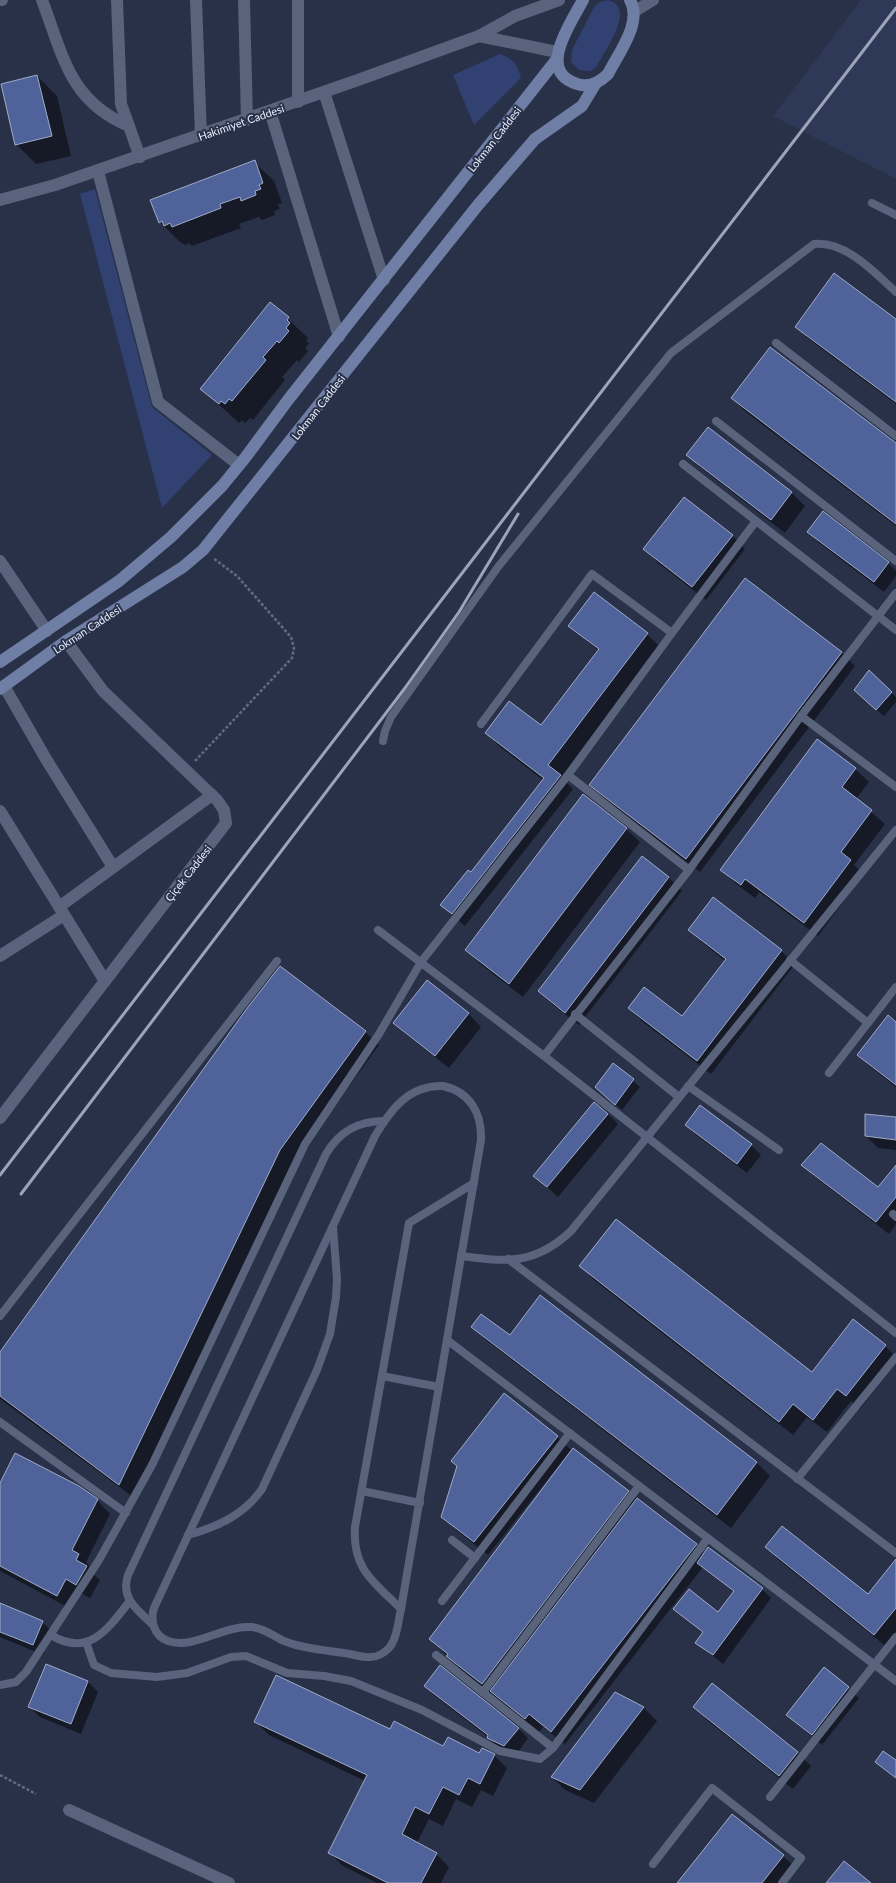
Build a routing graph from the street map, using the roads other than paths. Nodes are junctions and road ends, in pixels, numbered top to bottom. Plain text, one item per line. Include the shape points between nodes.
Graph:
1 (42, 0) edge
2 (117, 0) edge
3 (196, 0) edge
4 (244, 0) edge
5 (298, 0) edge
6 (559, 0) edge
7 (583, 0) edge
8 (653, 0) edge
9 (633, 4) edge
10 (479, 36) junction
11 (557, 56) junction
12 (596, 83) junction
13 (324, 92) junction
14 (298, 102) junction
15 (270, 111) junction
16 (247, 120) junction
17 (129, 126) junction
18 (201, 136) junction
19 (140, 157) junction
20 (98, 171) junction
21 (0, 200) edge
22 (872, 203) dead end
23 (896, 215) edge
24 (384, 280) junction
25 (896, 292) edge
26 (339, 337) junction
27 (776, 343) dead end
28 (716, 421) dead end
29 (896, 436) edge
30 (683, 464) dead end
31 (239, 465) junction
32 (756, 521) junction
33 (0, 561) edge
34 (896, 561) edge
35 (896, 593) edge
36 (878, 616) junction
37 (896, 630) edge
38 (47, 631) junction
39 (672, 633) junction
40 (66, 641) junction
41 (0, 662) edge
42 (2, 688) edge
43 (801, 716) junction
44 (481, 724) dead end
45 (383, 741) dead end
46 (568, 775) junction
47 (896, 787) edge
48 (212, 795) junction
49 (0, 811) edge
50 (895, 832) edge
51 (113, 867) junction
52 (689, 870) junction
53 (62, 911) junction
54 (378, 930) dead end
55 (0, 956) edge
56 (790, 960) junction
57 (277, 961) dead end
58 (421, 962) junction
59 (105, 981) junction
60 (896, 987) edge
61 (575, 1014) junction
62 (868, 1022) junction
63 (544, 1056) junction
64 (829, 1072) dead end
65 (688, 1086) junction
66 (678, 1097) junction
67 (0, 1118) edge
68 (384, 1121) junction
69 (646, 1137) junction
70 (779, 1150) dead end
71 (474, 1183) junction
72 (333, 1226) junction
73 (461, 1256) junction
74 (508, 1259) junction
75 (0, 1316) edge
76 (896, 1333) edge
77 (447, 1340) junction
78 (896, 1357) edge
79 (382, 1376) junction
80 (439, 1387) junction
81 (0, 1422) edge
82 (570, 1433) junction
83 (797, 1479) junction
84 (639, 1486) junction
85 (362, 1491) junction
86 (420, 1503) junction
87 (126, 1513) junction
88 (188, 1536) junction
89 (708, 1538) junction
90 (452, 1540) dead end
91 (896, 1553) edge
92 (475, 1558) junction
93 (442, 1601) dead end
94 (129, 1602) junction
95 (401, 1609) junction
96 (153, 1625) junction
97 (51, 1635) junction
98 (896, 1637) edge
99 (86, 1642) junction
100 (436, 1655) dead end
101 (875, 1664) junction
102 (896, 1681) edge
103 (0, 1685) edge
104 (483, 1692) junction
105 (553, 1748) junction
106 (770, 1797) dead end
107 (69, 1810) dead end
108 (653, 1864) dead end
109 (229, 1883) edge
110 (782, 1883) edge

1 - 17 street via 73,81 96,106 111,118
2 - 17 street via 121,104
3 - 18 street
4 - 16 street
5 - 14 street
6 - 10 street, Hakimiyet Caddesi via 515,16
7 - 11 street, Lokman Caddesi
8 - 9 street
9 - 12 street, Lokman Caddesi via 633,26 608,74
10 - 11 street
10 - 13 street, Hakimiyet Caddesi
11 - 12 street via 562,73 567,79 581,85
11 - 24 street, Lokman Caddesi
12 - 40 street, Lokman Caddesi via 582,106 535,139 478,205 203,550 183,567
13 - 14 street, Hakimiyet Caddesi
13 - 24 street
14 - 15 street, Hakimiyet Caddesi
15 - 16 street, Hakimiyet Caddesi
15 - 26 street
16 - 18 street, Hakimiyet Caddesi
17 - 19 street
18 - 19 street, Hakimiyet Caddesi
19 - 20 street, Hakimiyet Caddesi
20 - 21 street, Hakimiyet Caddesi
20 - 31 street via 158,402
22 - 23 lane
24 - 26 street, Lokman Caddesi
25 - 45 lane via 877,274 844,250 829,244 814,244 671,353 498,567 391,717
26 - 31 street, Lokman Caddesi
27 - 29 lane
28 - 34 lane
30 - 32 lane
31 - 38 street, Lokman Caddesi via 197,512 146,560
32 - 36 lane
32 - 39 lane
33 - 38 street
35 - 36 lane
36 - 37 lane
36 - 43 lane
38 - 41 street, Lokman Caddesi
39 - 44 lane via 592,574
39 - 46 lane
40 - 42 street, Lokman Caddesi
40 - 48 street, Çiçek Caddesi via 103,691
42 - 51 street
43 - 47 lane
43 - 52 lane
46 - 52 lane
46 - 58 lane
48 - 51 street
48 - 59 street, Çiçek Caddesi via 224,810 226,823
49 - 53 street
50 - 56 lane
51 - 53 street
52 - 61 lane
53 - 55 street
53 - 59 street
54 - 58 lane
56 - 62 lane
56 - 65 lane
57 - 75 lane
58 - 63 lane
58 - 87 lane via 380,1034 305,1144 176,1416
59 - 67 street, Çiçek Caddesi
60 - 62 lane
61 - 63 lane
61 - 66 lane
62 - 64 lane
63 - 69 lane
65 - 66 lane
65 - 70 lane
66 - 69 lane
68 - 71 lane via 398,1103 421,1089 443,1086 462,1094 473,1105 480,1121 481,1140
68 - 72 lane
68 - 94 lane via 364,1122 346,1131 338,1137 326,1154 128,1575 125,1589
69 - 74 lane via 561,1240 535,1256
69 - 76 lane
71 - 73 lane
71 - 79 lane via 409,1223
72 - 88 lane
72 - 88 lane via 337,1279 330,1334 317,1370 266,1482 257,1497 243,1510 220,1524
73 - 74 lane
73 - 77 lane
74 - 83 lane
77 - 80 lane
77 - 82 lane
78 - 83 lane
79 - 80 lane
79 - 85 lane
80 - 86 lane
81 - 87 lane
82 - 84 lane
82 - 92 lane
83 - 91 lane
84 - 89 lane
84 - 104 lane
85 - 86 lane
85 - 95 lane via 354,1538 357,1557 365,1572
86 - 95 lane
87 - 97 lane
88 - 96 lane via 154,1608
89 - 101 lane
89 - 105 lane
90 - 92 lane
92 - 93 lane
94 - 96 lane
94 - 99 lane via 101,1635
95 - 96 lane via 391,1645 382,1653 371,1657 298,1646 252,1627 224,1631 193,1642 174,1642 159,1635
97 - 99 lane via 68,1643
97 - 103 lane via 22,1677 9,1684
98 - 101 lane
99 - 105 lane via 94,1665 111,1673 172,1675 187,1673 231,1657 246,1656 287,1673 329,1676 351,1681 422,1710 500,1751 540,1760
100 - 104 lane
101 - 102 lane
101 - 106 lane
104 - 105 lane
107 - 109 street
108 - 110 lane via 712,1788 801,1858

